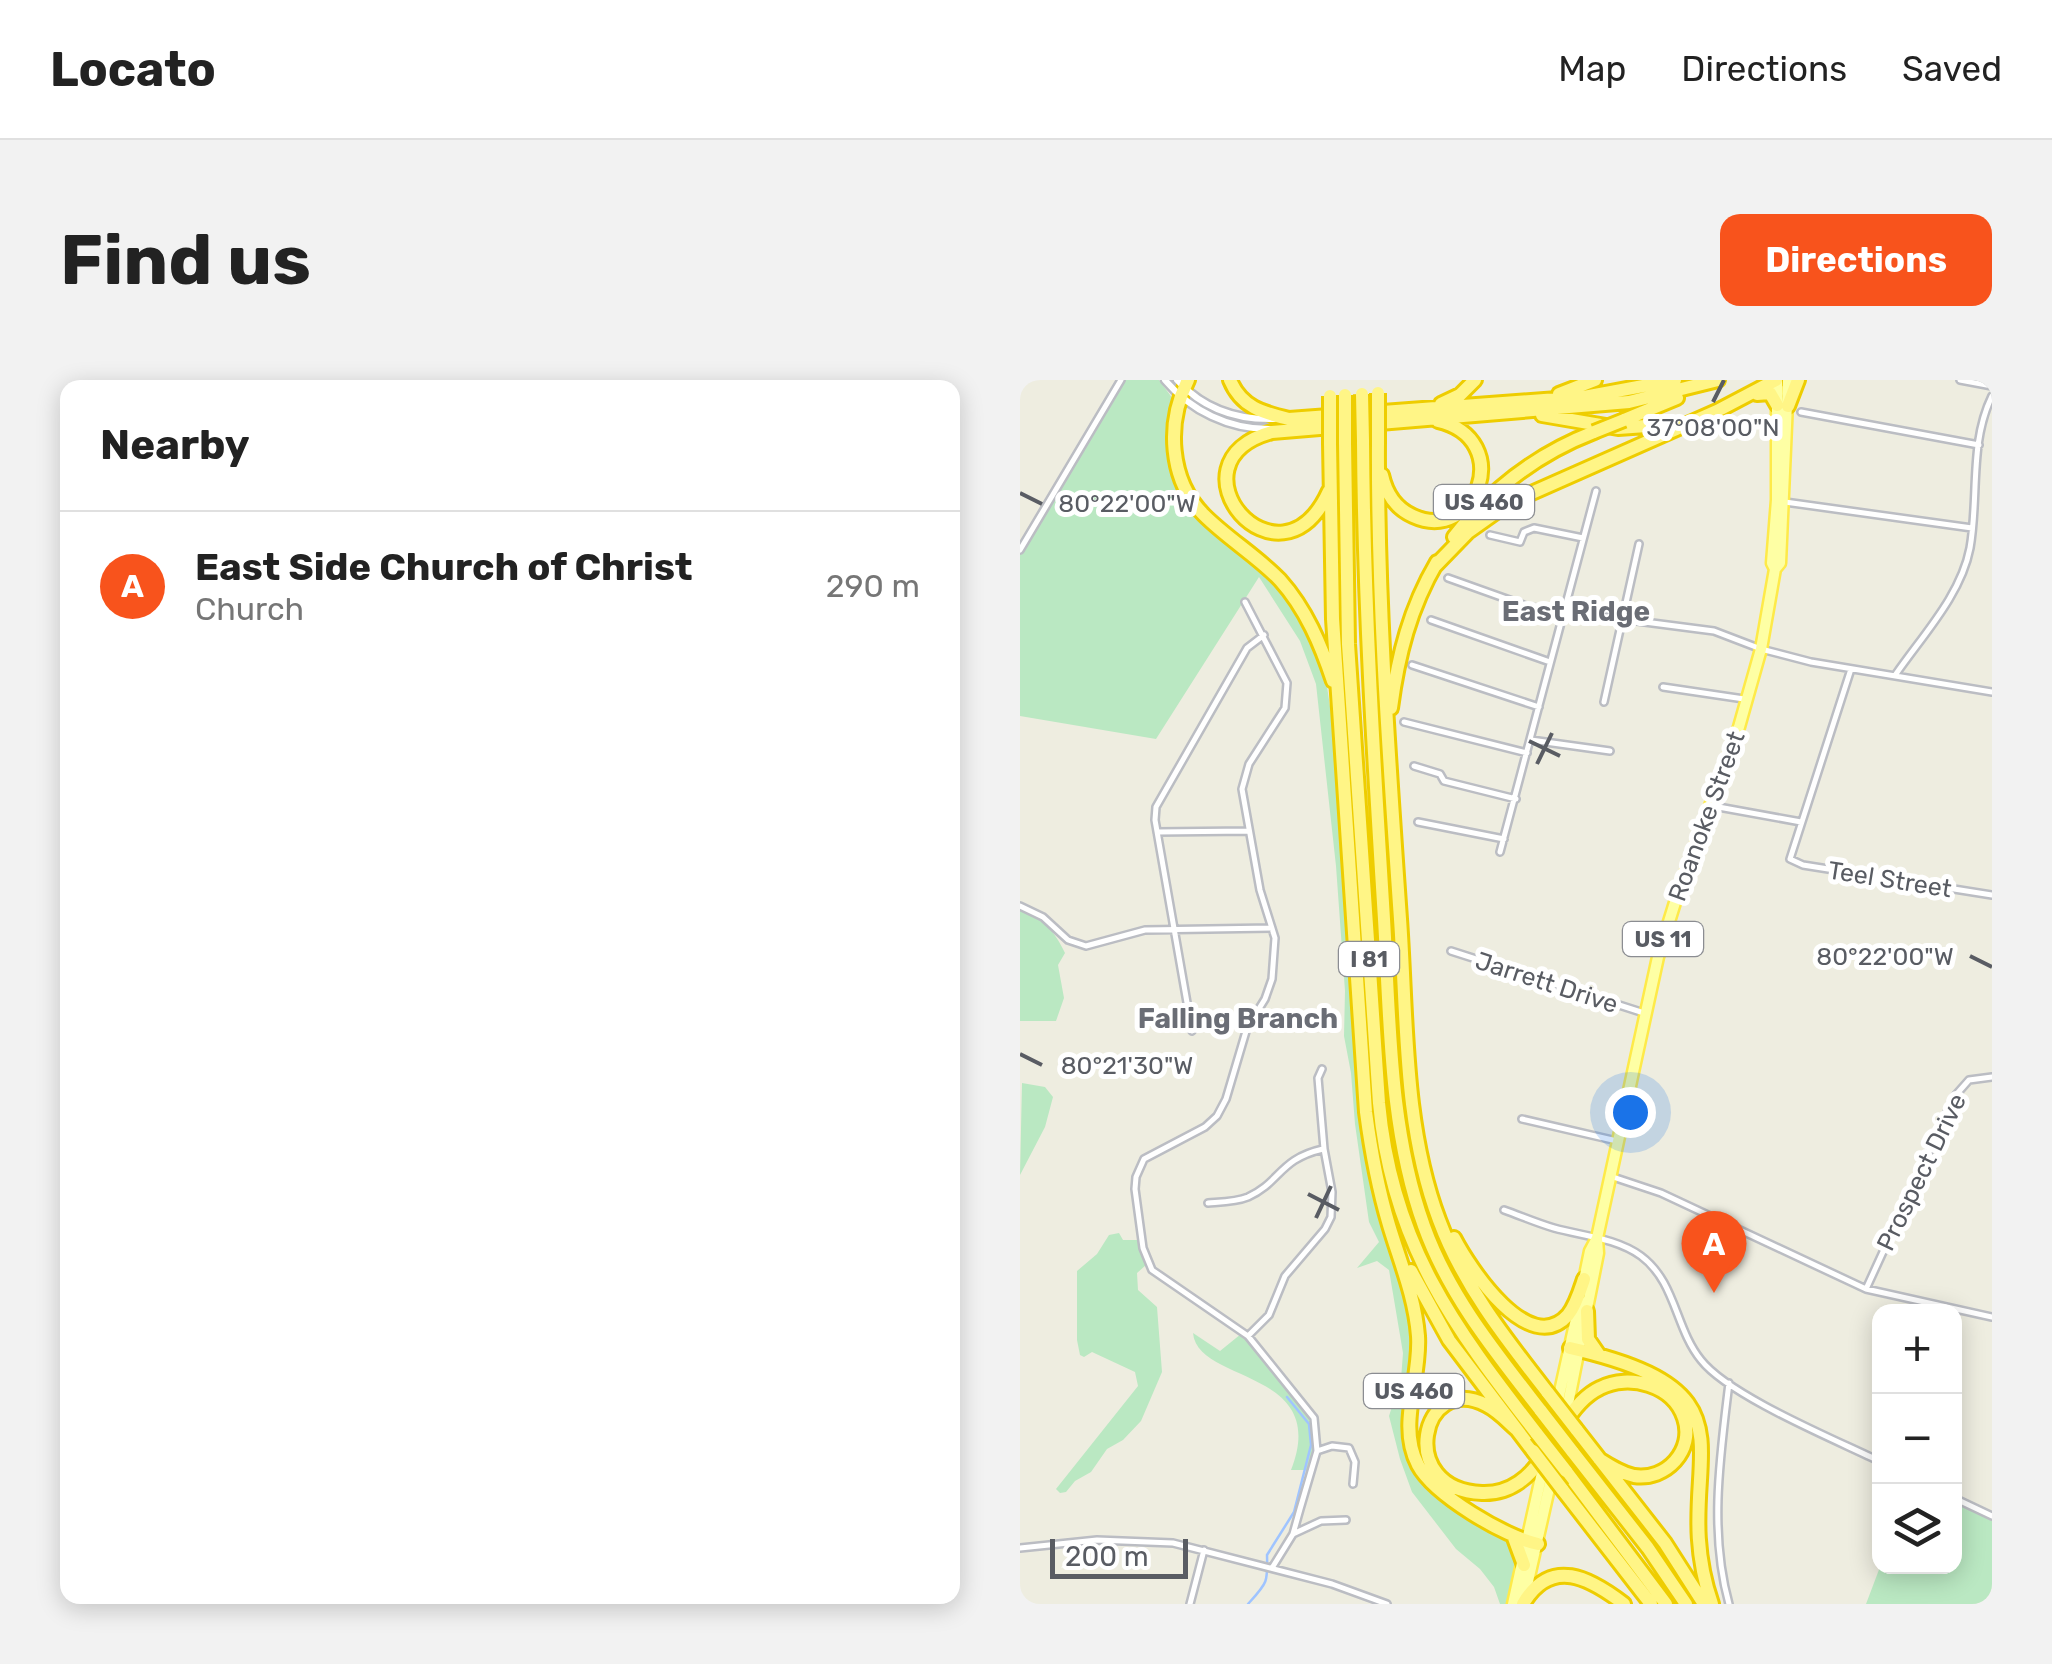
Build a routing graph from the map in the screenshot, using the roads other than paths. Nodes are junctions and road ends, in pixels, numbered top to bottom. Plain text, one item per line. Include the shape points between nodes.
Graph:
1 (1121, 380) edge
2 (1165, 380) edge
3 (1230, 380) edge
4 (1331, 380) edge
5 (1475, 380) edge
6 (1594, 380) edge
7 (1674, 380) edge
8 (1720, 380) edge
9 (1777, 380) edge
10 (1788, 380) edge
11 (1798, 380) edge
12 (1960, 380) edge
13 (1183, 386) edge
14 (1378, 386) edge
15 (1992, 386) edge
16 (1362, 387) edge
17 (1340, 390) edge
18 (1992, 396) edge
19 (1745, 397) junction
20 (1538, 400) junction
21 (1788, 408) junction
22 (1427, 414) junction
23 (1500, 414) junction
24 (1697, 420) junction
25 (1289, 424) junction
26 (1370, 440) junction
27 (1337, 443) junction
28 (1978, 444) junction
29 (1378, 458) junction
30 (1330, 488) junction
31 (1786, 488) junction
32 (1596, 492) dead end
33 (1781, 502) junction
34 (1802, 503) junction
35 (1972, 528) junction
36 (1490, 535) dead end
37 (1583, 538) junction
38 (1639, 544) dead end
39 (1020, 550) edge
40 (1435, 566) junction
41 (1775, 569) junction
42 (1448, 578) dead end
43 (1246, 602) dead end
44 (1563, 613) junction
45 (1431, 620) dead end
46 (1622, 620) junction
47 (1264, 635) junction
48 (1760, 650) junction
49 (1550, 662) junction
50 (1412, 665) dead end
51 (1851, 670) junction
52 (1895, 675) junction
53 (1662, 688) dead end
54 (1992, 692) edge
55 (1338, 698) junction
56 (1747, 700) junction
57 (1604, 702) dead end
58 (1539, 707) junction
59 (1404, 722) dead end
60 (1388, 736) junction
61 (1531, 740) junction
62 (1610, 751) dead end
63 (1527, 753) junction
64 (1414, 766) dead end
65 (1516, 799) junction
66 (1710, 806) junction
67 (1418, 822) dead end
68 (1801, 822) junction
69 (1248, 831) junction
70 (1157, 832) junction
71 (1504, 839) junction
72 (1500, 852) dead end
73 (1992, 895) edge
74 (1020, 906) edge
75 (1174, 928) junction
76 (1272, 928) junction
77 (1451, 951) dead end
78 (1644, 1013) junction
79 (1192, 1031) dead end
80 (1322, 1069) dead end
81 (1992, 1078) edge
82 (1522, 1119) dead end
83 (1617, 1141) junction
84 (1324, 1149) junction
85 (1610, 1176) junction
86 (1426, 1180) junction
87 (1382, 1198) junction
88 (1208, 1204) dead end
89 (1504, 1210) dead end
90 (1597, 1238) junction
91 (1584, 1279) junction
92 (1866, 1289) junction
93 (1587, 1311) junction
94 (1992, 1317) edge
95 (1248, 1336) junction
96 (1574, 1348) junction
97 (1601, 1356) junction
98 (1728, 1384) junction
99 (1570, 1428) junction
100 (1516, 1430) junction
101 (1549, 1448) junction
102 (1317, 1451) junction
103 (1872, 1457) edge
104 (1599, 1459) junction
105 (1353, 1484) dead end
106 (1962, 1502) edge
107 (1992, 1516) edge
108 (1346, 1520) dead end
109 (1293, 1534) junction
110 (1514, 1538) junction
111 (1534, 1543) junction
112 (1020, 1548) edge
113 (1204, 1550) junction
114 (1524, 1565) junction
115 (1272, 1568) junction
116 (1190, 1604) edge
117 (1387, 1604) edge
118 (1514, 1604) edge
119 (1523, 1604) edge
120 (1624, 1604) edge
121 (1651, 1604) edge
122 (1666, 1604) edge
123 (1686, 1604) edge
124 (1704, 1604) edge
125 (1712, 1604) edge
126 (1729, 1604) edge

1 - 39 street
2 - 13 street
3 - 25 highway, US 460 via 1252,408
4 - 17 highway, US 460
5 - 22 highway
6 - 20 highway
7 - 20 highway, US 460
8 - 23 highway, US 460 via 1629,402
8 - 40 highway, US 460, bridge via 1548,452 1468,520
9 - 19 highway
9 - 21 main road, Roanoke Street / US 11
10 - 21 main road, Roanoke Street / US 11
11 - 21 highway
12 - 15 street
13 - 25 street via 1210,415 1235,426
13 - 55 highway via 1174,443 1187,492 1300,607
14 - 26 highway, bridge
16 - 26 highway, I 81, bridge
17 - 27 highway, US 460, bridge
18 - 28 street
19 - 21 highway via 1766,392
19 - 24 highway
20 - 22 highway, US 460
21 - 28 street
21 - 31 main road, Roanoke Street / US 11
21 - 33 main road, Roanoke Street / US 11 via 1777,456
22 - 23 highway, US 460
22 - 25 highway, US 460
22 - 29 highway via 1461,430 1478,451 1481,482 1462,511 1434,520 1407,513 1390,497
23 - 24 highway via 1618,428
24 - 40 highway via 1510,503
25 - 30 highway via 1236,454 1227,480 1235,510 1255,527 1283,532 1308,520
26 - 29 highway
26 - 123 highway, I 81, bridge via 1367,645 1400,1140 1414,1198 1448,1281 1475,1324
27 - 30 highway, US 460
27 - 122 highway, I 81, bridge via 1379,1103 1402,1217 1460,1333
28 - 35 street
29 - 60 highway
30 - 55 highway, US 460
31 - 33 main road, Roanoke Street / US 11
31 - 34 street
32 - 37 street
33 - 34 street
33 - 41 main road, Roanoke Street / US 11
33 - 41 main road, Roanoke Street / US 11
34 - 35 street
35 - 52 street via 1956,588
36 - 37 street via 1520,542 1534,528
37 - 44 street
38 - 46 street
40 - 60 highway, US 460 via 1401,649
41 - 48 main road, Roanoke Street / US 11
42 - 44 street
43 - 47 street
44 - 46 street
44 - 49 street
45 - 49 street
46 - 48 street via 1714,631
46 - 57 street
47 - 69 street via 1288,696 1243,776
47 - 70 street via 1248,648 1162,793
48 - 51 street
48 - 56 main road, Roanoke Street / US 11
49 - 58 street
50 - 58 street
51 - 52 street
51 - 68 street
52 - 54 street
53 - 56 street
55 - 87 highway, US 460 via 1366,1112
56 - 66 main road, Roanoke Street / US 11
58 - 61 street
59 - 63 street
60 - 86 highway, US 460 via 1411,1088
61 - 62 street
61 - 63 street
63 - 65 street
64 - 65 street via 1444,781
65 - 71 street
66 - 68 street
66 - 78 main road, Roanoke Street / US 11
67 - 71 street
68 - 73 street, Teel Street via 1790,860 1803,866
69 - 70 street
69 - 76 street
70 - 75 street
71 - 72 street
74 - 75 street via 1082,945
75 - 76 street
75 - 79 street
76 - 95 street via 1272,979 1247,1028 1222,1108 1205,1127 1144,1159 1136,1177 1152,1270
77 - 78 street, Jarrett Drive
78 - 83 main road, Roanoke Street / US 11
80 - 84 street
81 - 92 street, Prospect Drive via 1970,1080 1954,1097
82 - 83 street
83 - 85 main road, Roanoke Street / US 11
84 - 88 street via 1290,1160 1249,1196
84 - 95 street via 1333,1204 1329,1224 1285,1276 1269,1315
85 - 90 main road, Roanoke Street / US 11
85 - 92 street via 1664,1194
86 - 91 highway via 1475,1272 1526,1321 1545,1326 1562,1320
86 - 99 highway, US 460, bridge via 1470,1287
87 - 100 highway via 1429,1306
87 - 110 highway, US 460 via 1415,1313 1418,1354 1409,1434 1415,1458 1440,1490
89 - 90 street
90 - 91 main road, Roanoke Street / US 11
90 - 93 main road, Roanoke Street / US 11
90 - 98 street via 1630,1249 1655,1269 1692,1347
91 - 96 main road, Roanoke Street / US 11
92 - 94 street
93 - 96 main road, Roanoke Street / US 11
93 - 97 highway via 1588,1338
95 - 102 street via 1314,1418
96 - 97 highway
96 - 99 main road, Roanoke Street / US 11
96 - 101 main road, Roanoke Street / US 11
97 - 125 highway via 1664,1380 1695,1412 1703,1446 1698,1540
98 - 103 street
98 - 126 street via 1716,1524
99 - 104 highway, US 460
99 - 104 highway via 1584,1398 1615,1382 1650,1385 1679,1409 1685,1442 1662,1472 1630,1475
99 - 111 main road, Roanoke Street / US 11
100 - 101 highway via 1488,1406 1454,1402 1428,1425 1426,1454 1450,1484 1490,1493 1521,1482
100 - 121 highway, bridge
101 - 111 main road, Roanoke Street / US 11
102 - 105 street via 1349,1448
102 - 109 street
104 - 124 highway
106 - 107 street
108 - 109 street
109 - 115 street
110 - 111 highway
110 - 114 highway
111 - 114 main road, Roanoke Street / US 11
111 - 119 main road, Roanoke Street / US 11
112 - 113 street via 1140,1540
113 - 115 street
113 - 116 street
114 - 118 main road, Roanoke Street / US 11
115 - 117 street
119 - 120 highway via 1542,1582 1564,1575 1586,1580

